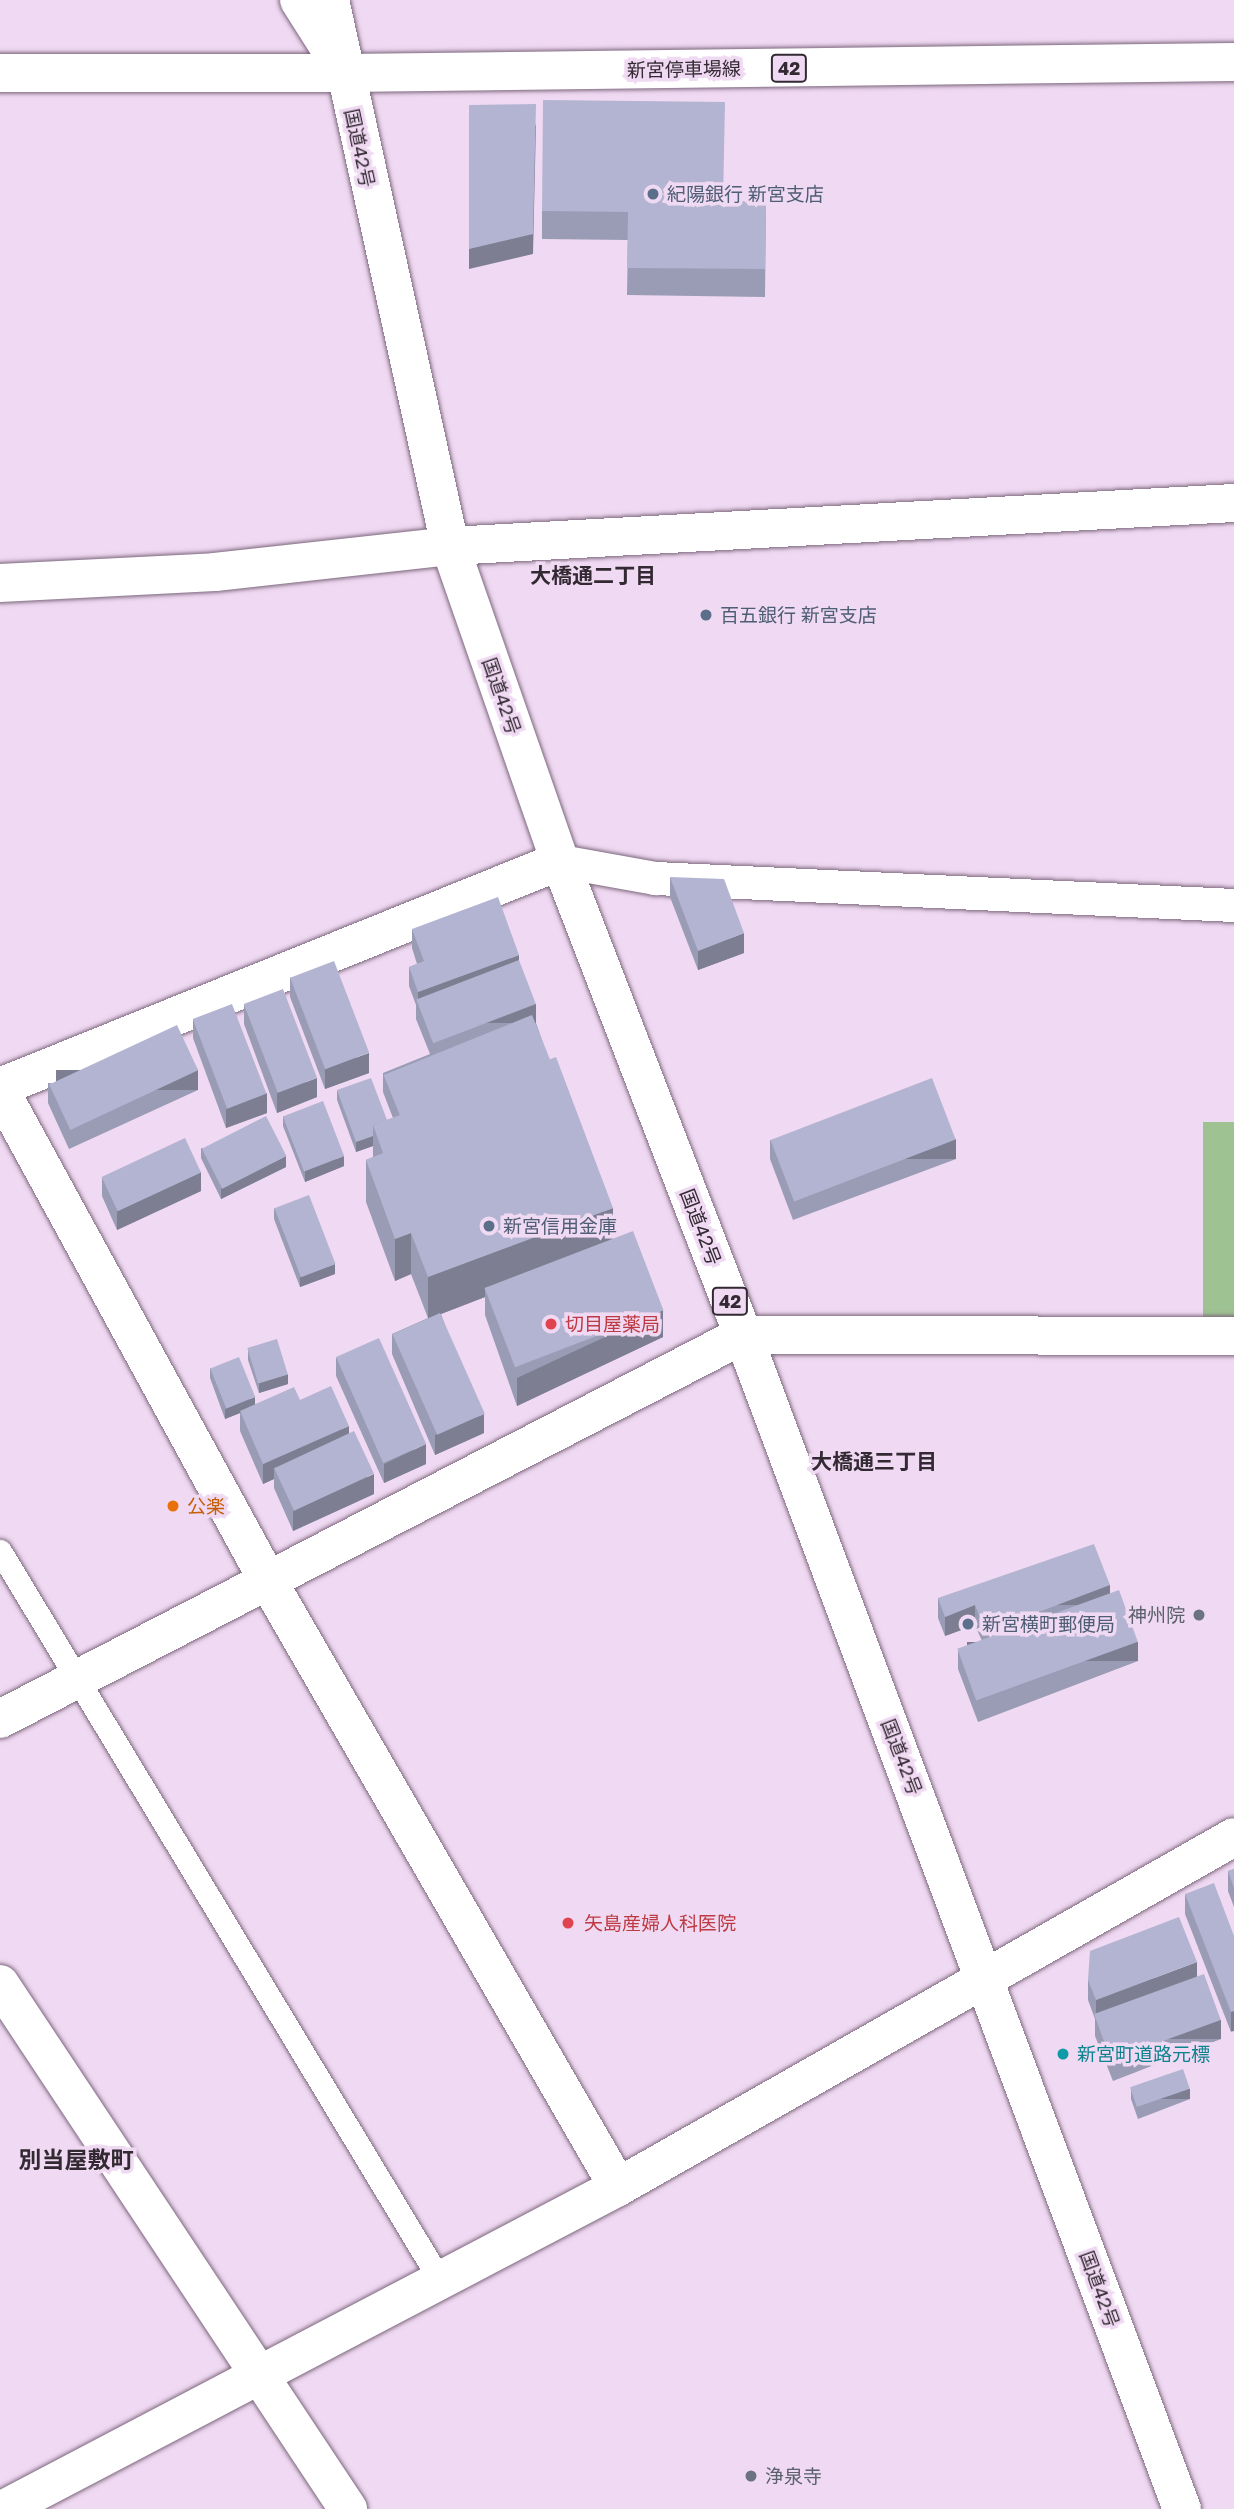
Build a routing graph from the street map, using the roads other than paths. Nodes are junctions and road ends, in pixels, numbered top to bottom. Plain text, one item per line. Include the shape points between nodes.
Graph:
1 (299, 0) edge
2 (330, 0) edge
3 (346, 0) edge
4 (1234, 62) edge
5 (0, 73) edge
6 (345, 73) junction
7 (1234, 503) edge
8 (450, 546) junction
9 (0, 583) edge
10 (560, 861) junction
11 (1234, 905) edge
12 (0, 1089) edge
13 (743, 1335) junction
14 (1234, 1336) edge
15 (0, 1551) edge
16 (268, 1581) junction
17 (76, 1680) junction
18 (0, 1719) edge
19 (1234, 1837) edge
20 (985, 1979) junction
21 (0, 1984) edge
22 (618, 2188) junction
23 (440, 2280) junction
24 (260, 2373) junction
25 (4, 2509) edge
26 (348, 2509) edge
27 (1182, 2509) edge

1 - 6 main road
2 - 6 main road, 国道42号 / 42
3 - 6 main road
4 - 6 main road, 新宮停車場線 / 42
5 - 6 main road, 新宮停車場線
6 - 8 main road, 国道42号 / 42
7 - 8 main road
8 - 9 main road via 215,572
8 - 10 main road, 国道42号 / 42
10 - 11 street via 655,877
10 - 12 main road
10 - 13 main road, 国道42号 / 42
12 - 16 main road
13 - 14 main road
13 - 16 main road
13 - 20 main road, 国道42号 / 42
15 - 17 lane
16 - 17 main road
16 - 22 main road
17 - 18 main road
17 - 23 lane
19 - 20 main road
20 - 22 main road
20 - 27 main road, 国道42号 / 42
21 - 24 main road
22 - 23 main road
23 - 24 main road
24 - 25 main road
24 - 26 main road

